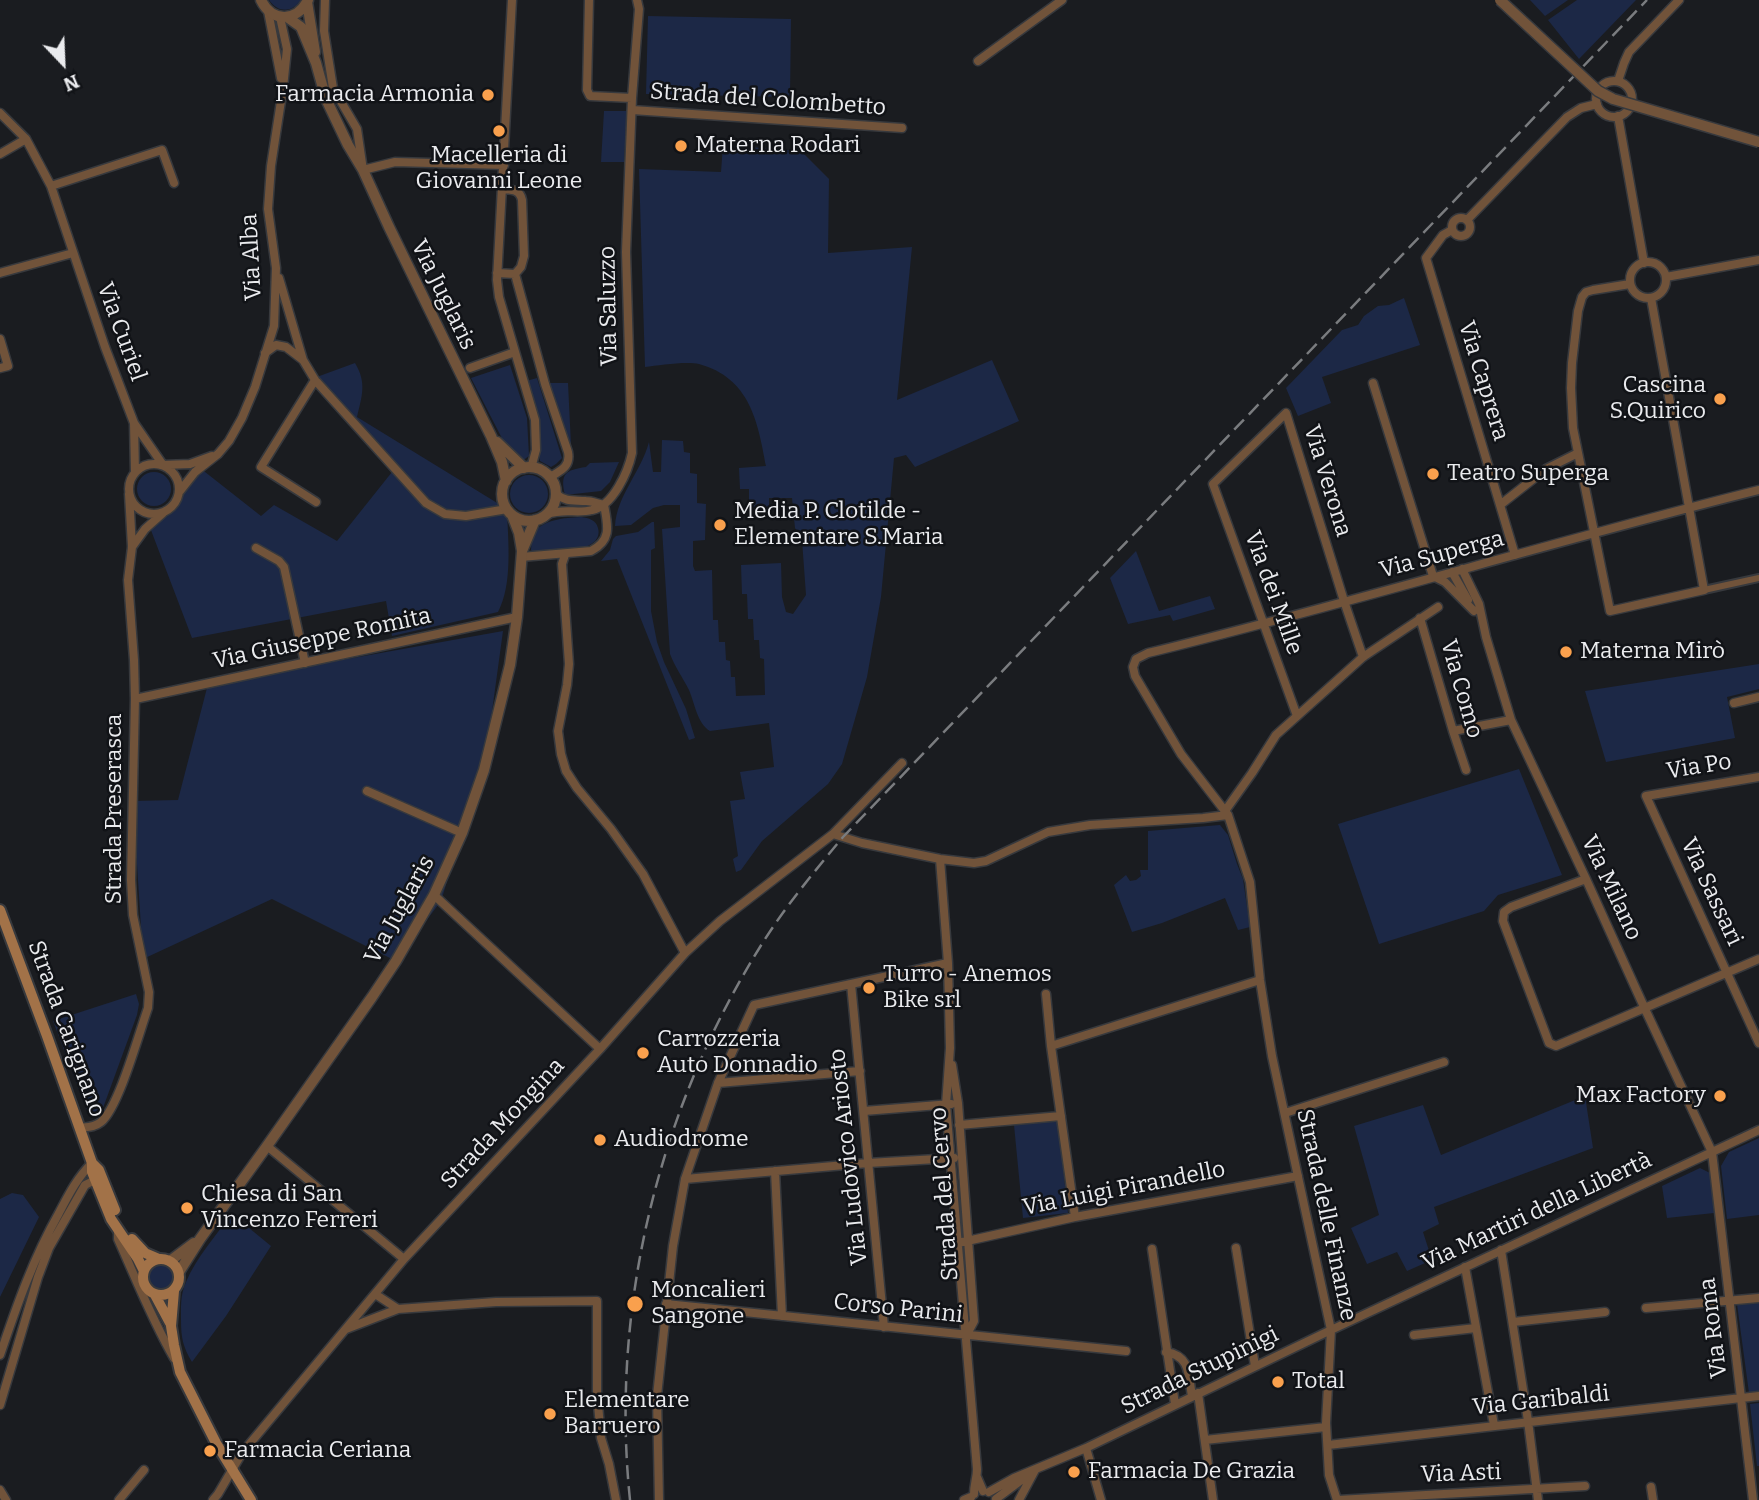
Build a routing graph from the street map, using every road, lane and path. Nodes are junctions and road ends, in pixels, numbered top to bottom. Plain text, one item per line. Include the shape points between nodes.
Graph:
1 (261, 0) edge
2 (324, 0) edge
3 (513, 0) edge
4 (589, 0) edge
5 (636, 0) edge
6 (1062, 0) edge
7 (1500, 0) edge
8 (1679, 0) edge
9 (308, 1) edge
10 (268, 11) junction
11 (284, 17) junction
12 (978, 61) dead end
13 (316, 63) junction
14 (1618, 81) junction
15 (284, 88) junction
16 (632, 98) junction
17 (1597, 104) junction
18 (632, 110) junction
19 (0, 113) edge
20 (1618, 116) junction
21 (902, 128) dead end
22 (26, 139) junction
23 (1759, 142) edge
24 (0, 154) edge
25 (504, 165) junction
26 (363, 170) junction
27 (174, 183) dead end
28 (51, 186) junction
29 (502, 189) junction
30 (1467, 220) junction
31 (1452, 230) junction
32 (73, 253) junction
33 (1759, 260) edge
34 (1644, 263) junction
35 (276, 268) junction
36 (0, 273) edge
37 (497, 273) junction
38 (515, 274) junction
39 (1666, 278) junction
40 (1630, 284) junction
41 (1651, 298) junction
42 (274, 326) junction
43 (294, 331) junction
44 (0, 339) edge
45 (536, 351) junction
46 (265, 353) junction
47 (516, 354) junction
48 (303, 360) junction
49 (0, 368) edge
50 (470, 368) dead end
51 (315, 380) junction
52 (1373, 383) dead end
53 (134, 423) junction
54 (491, 436) junction
55 (218, 453) junction
56 (1578, 453) junction
57 (163, 465) junction
58 (528, 468) junction
59 (135, 472) junction
60 (550, 477) junction
61 (506, 481) junction
62 (1213, 484) joint
63 (180, 491) junction
64 (1759, 491) edge
65 (130, 494) junction
66 (556, 494) junction
67 (316, 502) dead end
68 (1500, 505) junction
69 (604, 506) junction
70 (1689, 508) junction
71 (510, 512) junction
72 (163, 513) junction
73 (547, 514) junction
74 (535, 520) junction
75 (1595, 533) junction
76 (132, 547) junction
77 (256, 548) dead end
78 (522, 554) junction
79 (565, 555) junction
80 (1515, 555) junction
81 (1481, 564) junction
82 (1462, 569) junction
83 (1452, 572) junction
84 (1433, 576) junction
85 (1759, 578) edge
86 (1704, 590) junction
87 (1473, 591) junction
88 (1344, 601) junction
89 (1438, 607) dead end
90 (1474, 611) junction
91 (517, 617) junction
92 (1420, 618) junction
93 (1264, 624) junction
94 (1486, 637) junction
95 (1363, 657) junction
96 (1136, 659) joint
97 (305, 663) junction
98 (1759, 697) edge
99 (135, 699) junction
100 (1734, 703) dead end
101 (1297, 716) junction
102 (1511, 720) junction
103 (1453, 732) junction
104 (902, 763) dead end
105 (1466, 770) dead end
106 (1759, 777) edge
107 (367, 791) dead end
108 (1646, 796) joint
109 (1226, 813) junction
110 (462, 833) junction
111 (833, 834) junction
112 (940, 859) junction
113 (1586, 879) junction
114 (435, 895) junction
115 (0, 911) edge
116 (685, 953) junction
117 (1759, 958) edge
118 (948, 963) junction
119 (1727, 973) junction
120 (1260, 980) junction
121 (851, 984) junction
122 (1046, 994) dead end
123 (1645, 1009) junction
124 (1759, 1043) edge
125 (1051, 1046) junction
126 (950, 1048) junction
127 (600, 1049) junction
128 (1444, 1062) dead end
129 (860, 1071) junction
130 (718, 1083) junction
131 (958, 1103) junction
132 (946, 1105) junction
133 (864, 1111) junction
134 (1285, 1113) junction
135 (1061, 1116) junction
136 (959, 1125) junction
137 (80, 1128) junction
138 (1759, 1130) edge
139 (267, 1146) junction
140 (1712, 1152) junction
141 (961, 1157) junction
142 (950, 1158) junction
143 (92, 1163) junction
144 (869, 1163) junction
145 (775, 1171) junction
146 (1298, 1175) junction
147 (685, 1179) junction
148 (95, 1180) junction
149 (1075, 1217) junction
150 (118, 1230) junction
151 (200, 1239) junction
152 (968, 1241) junction
153 (958, 1243) junction
154 (1236, 1248) dead end
155 (1152, 1249) dead end
156 (1501, 1250) junction
157 (404, 1259) junction
158 (165, 1260) junction
159 (1465, 1267) junction
160 (144, 1270) junction
161 (179, 1272) junction
162 (174, 1291) junction
163 (375, 1294) junction
164 (155, 1295) junction
165 (1759, 1298) edge
166 (1731, 1300) junction
167 (666, 1304) junction
168 (1646, 1308) dead end
169 (398, 1309) junction
170 (1605, 1312) dead end
171 (782, 1316) junction
172 (1513, 1322) junction
173 (171, 1326) junction
174 (884, 1327) junction
175 (1476, 1328) junction
176 (344, 1330) junction
177 (1331, 1330) junction
178 (1414, 1335) dead end
179 (966, 1336) junction
180 (1126, 1351) dead end
181 (1166, 1352) junction
182 (0, 1355) edge
183 (177, 1364) junction
184 (1255, 1366) junction
185 (1195, 1394) junction
186 (1759, 1396) edge
187 (1742, 1398) junction
188 (1175, 1404) junction
189 (0, 1405) edge
190 (1528, 1421) junction
191 (1494, 1425) junction
192 (1326, 1427) junction
193 (1205, 1440) junction
194 (1328, 1445) junction
195 (1086, 1448) junction
196 (231, 1469) junction
197 (144, 1470) dead end
198 (1035, 1470) junction
199 (1585, 1486) dead end
200 (1651, 1487) dead end
201 (1537, 1489) junction
202 (0, 1490) edge
203 (975, 1496) edge
204 (997, 1499) edge
205 (6, 1500) edge
206 (119, 1500) edge
207 (213, 1500) edge
208 (251, 1500) edge
209 (617, 1500) edge
210 (659, 1500) edge
211 (1019, 1500) edge
212 (1101, 1500) edge
213 (1213, 1500) edge
214 (1337, 1500) edge
215 (1538, 1500) edge
216 (1653, 1500) edge
217 (1753, 1500) edge

1 - 10 street
2 - 26 street, Via Juglaris via 333,88 357,129
3 - 25 street
4 - 16 street via 587,90 590,96
5 - 16 street, Via Saluzzo
6 - 12 street
7 - 23 street, bridge via 1598,91
8 - 14 street via 1629,52
9 - 11 street via 299,12
9 - 13 street, Via Juglaris
10 - 11 street
10 - 15 street, Via Alba
11 - 13 street, Via Juglaris via 301,27
11 - 15 street, Via Alba
13 - 26 street, Via Juglaris via 326,99
14 - 17 street via 1601,87
14 - 20 street via 1632,96 1629,109
15 - 35 street, Via Alba via 268,209
16 - 18 street, Via Saluzzo
17 - 20 street via 1604,113
17 - 30 street via 1567,117
18 - 21 street, Strada del Colombetto
18 - 69 street, Via Saluzzo via 626,252 632,453
19 - 22 street, Via Curiel
20 - 34 street
22 - 24 street
22 - 28 street, Via Curiel
25 - 26 street via 395,162
25 - 29 street
26 - 54 street, Via Juglaris
27 - 28 street via 162,150
28 - 32 street, Via Curiel
29 - 37 street
29 - 38 street via 515,190 522,200 524,256
30 - 31 street via 1456,219
30 - 31 street via 1468,234 1460,236
31 - 68 street, Via Caprera via 1426,258
32 - 36 street
32 - 53 street, Via Curiel
33 - 39 street
34 - 39 street via 1656,264
34 - 40 street via 1633,271
35 - 42 street, Via Alba
35 - 43 street
37 - 38 street
37 - 47 street via 499,298
38 - 45 street
39 - 41 street via 1663,291
40 - 41 street via 1638,295
40 - 56 street via 1586,292 1580,303 1571,388
41 - 70 street
42 - 43 street via 282,323
42 - 46 street, Via Alba
43 - 48 street
44 - 49 street via 8,366
45 - 47 street
45 - 60 street via 569,458 566,466
46 - 48 street via 276,345
46 - 55 street, Via Alba via 242,418
47 - 50 street
47 - 58 street via 535,420 536,450
48 - 51 street
51 - 67 street via 261,467
51 - 71 street via 426,503 445,514
52 - 84 street
53 - 57 street, Via Curiel
53 - 59 street, Via Curiel
54 - 58 street, Via Juglaris
54 - 61 street, Via Juglaris
55 - 57 street via 190,464
55 - 63 street, Via Alba
56 - 68 street via 1546,469
56 - 75 street
57 - 59 street via 153,463
57 - 63 street via 176,475
58 - 60 street
58 - 61 street via 516,471
59 - 65 street
60 - 66 street
61 - 71 street via 503,497
62 - 88 street, Via Verona via 1286,413
62 - 93 street, Via dei Mille
63 - 72 street
64 - 70 street, Via Superga
65 - 72 street via 138,509
65 - 76 street, Strada Preserasca
66 - 69 street via 569,501
66 - 73 street
68 - 80 street, Via Caprera
69 - 73 street
69 - 79 street via 607,535 600,546
70 - 75 street, Via Superga
70 - 86 street
71 - 74 street via 519,519
71 - 78 street, Via Juglaris
72 - 76 street
73 - 74 street
74 - 78 street, Via Juglaris
75 - 80 street, Via Superga
75 - 86 street via 1610,611
76 - 99 street, Strada Preserasca via 128,580
77 - 97 street via 284,567
78 - 79 street
78 - 91 street, Via Juglaris
79 - 116 street via 569,664 558,731 566,771 643,874
80 - 81 street, Via Superga
81 - 82 street, Via Superga
81 - 87 street via 1474,575
82 - 83 street, Via Superga
82 - 87 street, Via Milano
83 - 84 street, Via Superga
83 - 90 street, Via Milano
84 - 88 street, Via Superga
84 - 90 street
85 - 86 street
87 - 94 street, Via Milano
88 - 93 street, Via Superga
88 - 95 street, Via Verona
89 - 92 street
90 - 94 street, Via Milano
91 - 97 street, Via Giuseppe Romita
91 - 110 street, Via Juglaris via 484,770
92 - 95 street
92 - 103 street, Via Como
93 - 96 street, Via Superga
93 - 101 street, Via dei Mille
94 - 102 street, Via Milano
95 - 101 street
96 - 109 street, Strada delle Finanze via 1135,676 1181,754
97 - 99 street, Via Giuseppe Romita
98 - 100 street
99 - 137 street, Strada Preserasca via 131,880 148,1007 111,1110 100,1123
101 - 109 street via 1276,735
102 - 103 street
102 - 113 street, Via Milano
103 - 105 street, Via Como
104 - 111 street, Strada Mongina
106 - 108 street, Via Po
107 - 110 street
108 - 119 street, Via Sassari
109 - 112 street via 1090,825 1048,832 986,861
109 - 120 street, Strada delle Finanze via 1250,882
110 - 114 street, Via Juglaris
111 - 112 street
111 - 116 street, Strada Mongina
112 - 118 street, Strada del Cervo
113 - 123 street, Via Milano
113 - 123 street via 1504,912 1503,921 1549,1043 1556,1046
114 - 127 street
114 - 139 street, Via Juglaris via 396,961
115 - 137 main road, Strada Carignano
116 - 127 street, Strada Mongina
117 - 119 street
118 - 121 street
118 - 126 street, Strada del Cervo
119 - 123 street
119 - 124 street, Via Sassari
120 - 125 street
120 - 134 street, Strada delle Finanze
121 - 129 street, Via Ludovico Ariosto
121 - 130 street via 754,1005
122 - 125 street
123 - 140 street, Via Milano
125 - 135 street
126 - 131 street, Strada del Cervo
126 - 132 street, Strada del Cervo
127 - 157 street, Strada Mongina
128 - 134 street
129 - 130 street
129 - 133 street, Via Ludovico Ariosto
130 - 147 street
131 - 132 street
131 - 136 street, Strada del Cervo
132 - 133 street
132 - 142 street, Strada del Cervo
133 - 144 street, Via Ludovico Ariosto
134 - 146 street, Strada delle Finanze
135 - 136 street
135 - 149 street
136 - 141 street, Strada del Cervo
137 - 143 main road, Strada Carignano
138 - 140 street, Via Martiri della Libertà
139 - 151 street, Via Juglaris
139 - 157 street
140 - 156 street, Via Martiri della Libertà
140 - 166 street, Via Roma
141 - 142 street
141 - 152 street, Strada del Cervo
142 - 144 street
142 - 153 street, Strada del Cervo
143 - 148 main road, Strada Carignano
143 - 158 main road, Strada Carignano via 132,1241 145,1253
143 - 182 street via 79,1176 41,1244
144 - 145 street
144 - 174 street, Via Ludovico Ariosto
145 - 147 street
145 - 171 street
146 - 149 street, Via Luigi Pirandello
146 - 177 street, Strada delle Finanze
147 - 167 street
148 - 150 main road, Strada Carignano
148 - 189 street via 85,1185 49,1248
149 - 152 street, Via Luigi Pirandello
150 - 160 main road, Strada Carignano
150 - 183 street, Strada Carignano via 118,1239
151 - 158 street, Via Juglaris
151 - 161 street, Via Juglaris
152 - 153 street, Via Luigi Pirandello
152 - 179 street, Strada del Cervo via 974,1321
153 - 179 street, Strada del Cervo
154 - 184 street
155 - 181 street
156 - 159 street, Via Martiri della Libertà
156 - 172 street
157 - 163 street, Strada Mongina
158 - 160 main road
158 - 161 main road
159 - 175 street
159 - 177 street, Via Martiri della Libertà
160 - 164 main road via 144,1286
161 - 162 main road
162 - 164 main road
162 - 173 main road, Strada Carignano
163 - 169 street
163 - 176 street, Strada Mongina
164 - 173 main road, Strada Carignano
165 - 166 street
166 - 168 street
166 - 187 street, Via Roma
167 - 171 street, Corso Parini
167 - 210 street via 657,1396
169 - 176 street
169 - 209 street via 597,1301 601,1438
170 - 172 street
171 - 174 street, Corso Parini
172 - 190 street
173 - 183 main road, Strada Carignano
174 - 179 street, Corso Parini
175 - 178 street
175 - 191 street
176 - 196 street, Strada Mongina
177 - 184 street, Strada Stupinigi
177 - 192 street, Strada delle Finanze
179 - 180 street, Corso Parini
179 - 203 street, Strada del Cervo
181 - 185 street via 1183,1359
181 - 188 street
183 - 196 main road, Strada Carignano
184 - 185 street, Strada Stupinigi
185 - 188 street, Strada Stupinigi
185 - 193 street
186 - 187 street, Via Garibaldi
187 - 190 street, Via Garibaldi
187 - 217 street, Via Roma
188 - 195 street, Strada Stupinigi
190 - 191 street, Via Garibaldi
190 - 201 street
191 - 194 street, Via Garibaldi
192 - 193 street
192 - 194 street, Strada delle Finanze
193 - 213 street
194 - 214 street, Strada delle Finanze via 1329,1475
195 - 198 street, Strada Stupinigi
195 - 212 street
196 - 207 street, Strada Mongina
196 - 208 main road, Strada Carignano
197 - 206 street
198 - 203 street, Strada Stupinigi
198 - 204 street, Strada Stupinigi
198 - 211 street
199 - 201 street, Via Asti
200 - 216 street
201 - 214 street, Via Asti
201 - 215 street
202 - 205 street
203 - 204 street, Strada del Cervo

